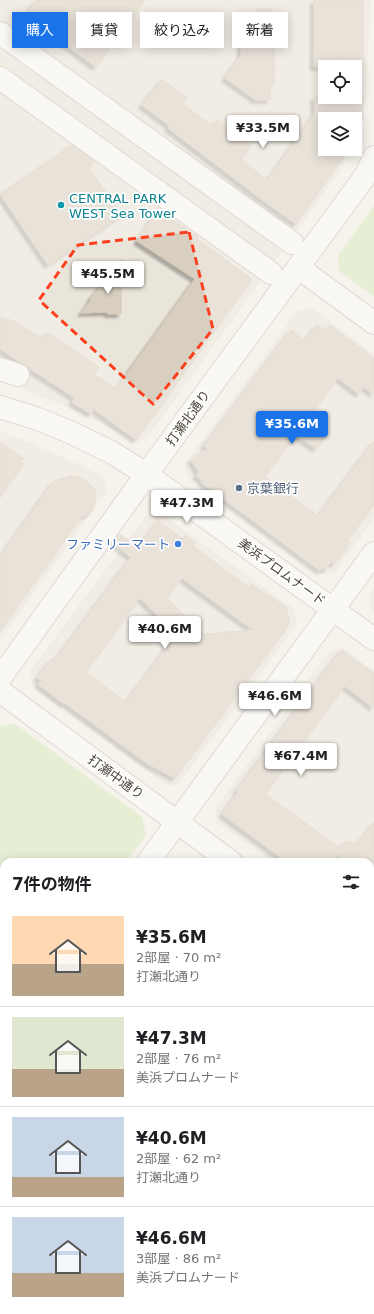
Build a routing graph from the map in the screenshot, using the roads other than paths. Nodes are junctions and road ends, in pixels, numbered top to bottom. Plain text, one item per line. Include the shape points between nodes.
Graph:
1 (0, 33) edge
2 (0, 78) edge
3 (374, 157) edge
4 (292, 243) dead end
5 (299, 268) junction
6 (270, 273) dead end
7 (374, 324) edge
8 (0, 406) edge
9 (146, 474) junction
10 (374, 553) edge
11 (333, 609) junction
12 (374, 639) edge
13 (0, 678) edge
14 (0, 691) edge
15 (177, 822) junction
16 (151, 858) edge
17 (226, 858) edge

1 - 4 street
2 - 6 street
3 - 5 street, 打瀬北通り via 366,175
5 - 7 street
5 - 9 street, 打瀬北通り
8 - 9 street, 美浜プロムナード via 72,433 111,452
9 - 11 street, 美浜プロムナード
9 - 13 street, 打瀬北通り
10 - 11 street
11 - 12 street, 美浜プロムナード
11 - 15 street
14 - 15 street, 打瀬中通り
15 - 16 street
15 - 17 street, 打瀬中通り

